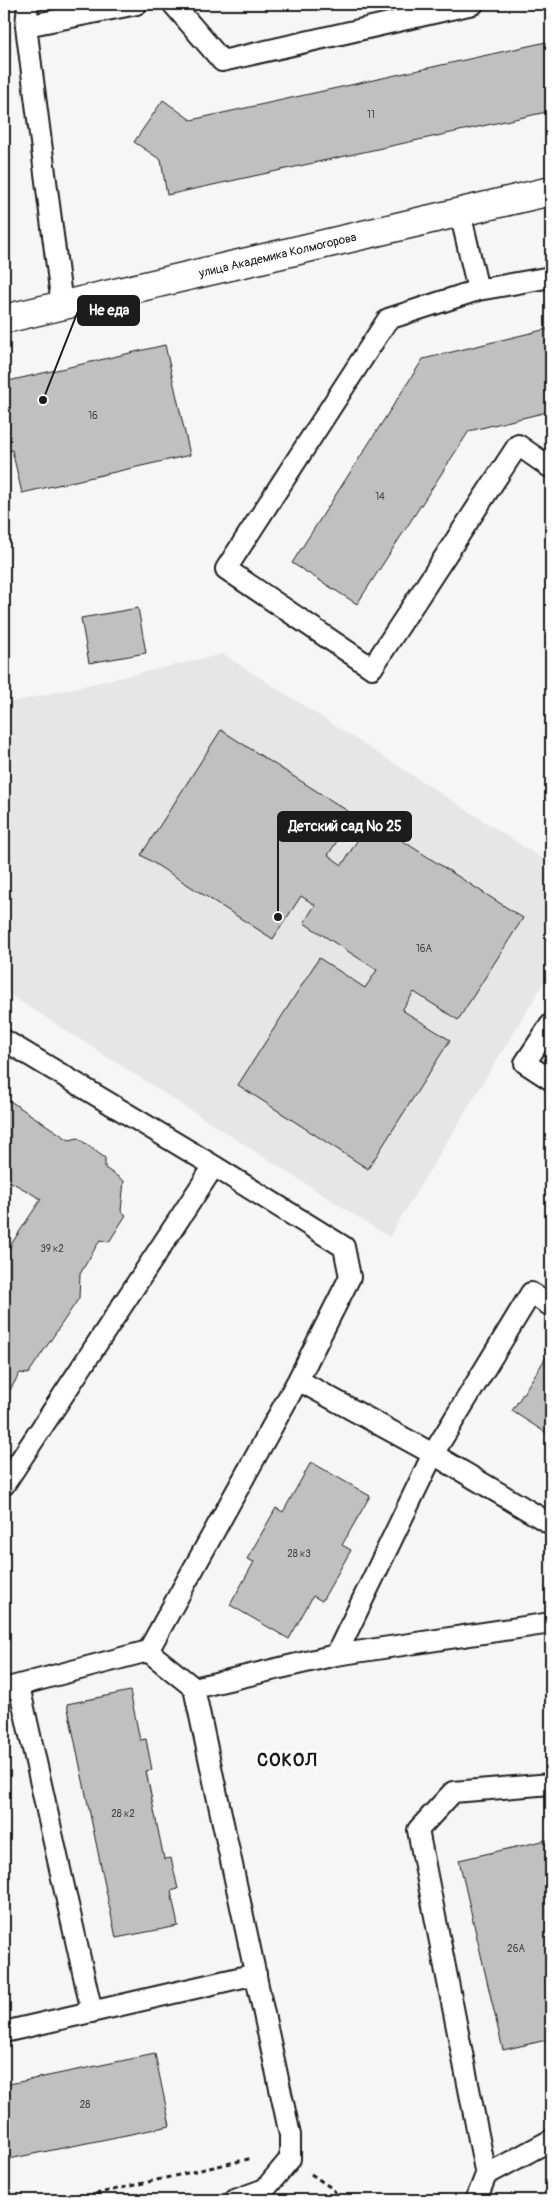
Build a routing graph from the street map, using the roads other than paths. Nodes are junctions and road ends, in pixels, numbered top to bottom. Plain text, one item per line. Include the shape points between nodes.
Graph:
1 (28, 4) edge
2 (137, 4) edge
3 (173, 4) edge
4 (473, 4) edge
5 (26, 26) junction
6 (551, 191) edge
7 (460, 212) junction
8 (551, 277) edge
9 (478, 290) junction
10 (62, 305) junction
11 (4, 319) edge
12 (551, 468) edge
13 (551, 1024) edge
14 (4, 1040) edge
15 (551, 1080) edge
16 (214, 1166) junction
17 (551, 1306) edge
18 (298, 1380) junction
19 (434, 1454) junction
20 (4, 1485) edge
21 (551, 1524) edge
22 (551, 1622) edge
23 (148, 1651) junction
24 (336, 1655) junction
25 (12, 1688) edge
26 (194, 1688) junction
27 (551, 1784) edge
28 (256, 1974) junction
29 (92, 2012) junction
30 (4, 2032) edge
31 (551, 2140) edge
32 (486, 2175) junction
33 (235, 2200) edge
34 (476, 2200) edge

1 - 5 lane
2 - 5 lane
3 - 4 lane via 222,61
5 - 10 lane
6 - 7 street, улица Академика Колмогорова
7 - 9 lane
7 - 10 street, улица Академика Колмогорова
8 - 9 lane
9 - 12 lane via 388,319 226,569 372,668 518,445
10 - 11 street, улица Академика Колмогорова
13 - 15 lane via 525,1063
14 - 16 lane
16 - 18 lane via 344,1247 350,1277
16 - 20 lane
17 - 19 lane via 531,1293
18 - 19 lane
18 - 23 lane
19 - 21 lane
19 - 24 lane
22 - 24 lane
23 - 25 lane
23 - 26 lane
24 - 26 lane
25 - 29 lane
26 - 28 lane
27 - 32 lane via 454,1792 418,1830
28 - 29 lane
28 - 33 lane via 290,2135 290,2159 265,2189
29 - 30 lane
31 - 32 lane
32 - 34 lane

